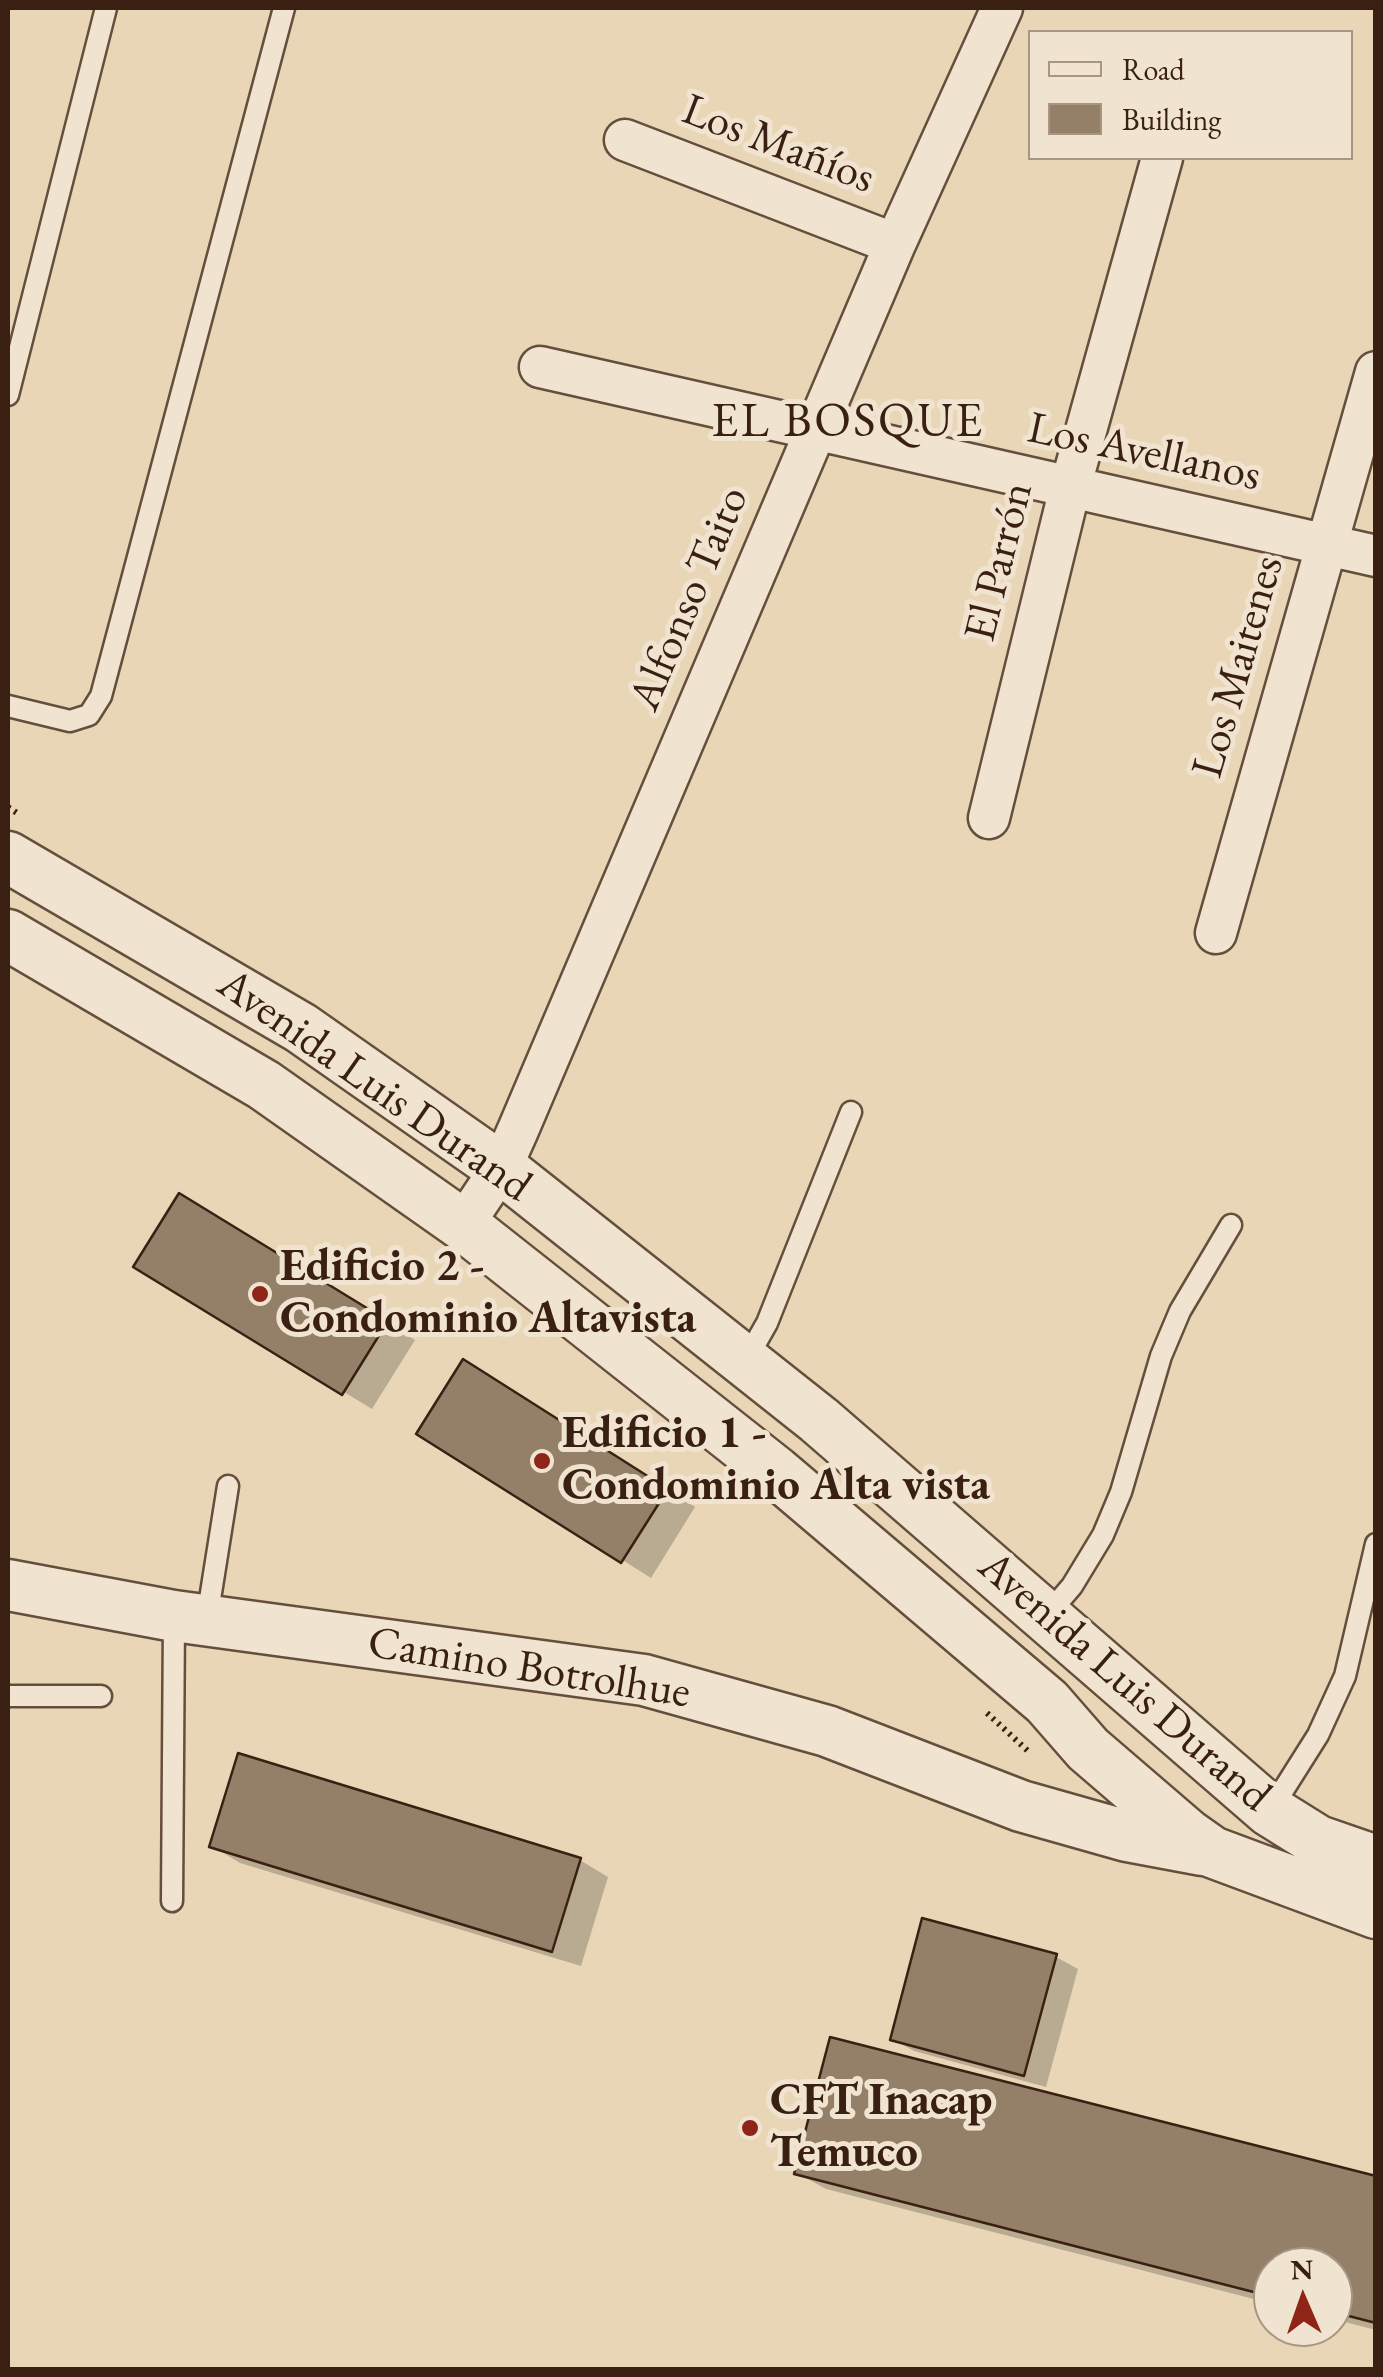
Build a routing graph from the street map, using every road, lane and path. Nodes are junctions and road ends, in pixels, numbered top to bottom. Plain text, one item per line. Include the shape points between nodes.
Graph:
1 (106, 8) edge
2 (284, 8) edge
3 (1002, 8) edge
4 (625, 140) dead end
5 (1161, 160) edge
6 (895, 244) junction
7 (540, 367) dead end
8 (1376, 372) edge
9 (8, 395) edge
10 (815, 432) junction
11 (1070, 488) junction
12 (1326, 544) junction
13 (1376, 556) edge
14 (8, 706) edge
15 (989, 818) dead end
16 (8, 857) edge
17 (1216, 932) dead end
18 (8, 935) edge
19 (851, 1112) dead end
20 (501, 1168) junction
21 (463, 1225) junction
22 (1232, 1226) dead end
23 (745, 1362) junction
24 (228, 1486) dead end
25 (1376, 1544) edge
26 (8, 1585) edge
27 (1048, 1614) junction
28 (190, 1617) junction
29 (8, 1696) edge
30 (101, 1696) dead end
31 (1270, 1811) junction
32 (1212, 1852) junction
33 (1376, 1861) edge
34 (172, 1900) dead end
35 (1376, 1913) edge

1 - 9 lane
2 - 14 lane via 101,696 88,715 70,721
3 - 6 street, Alfonso Taito
4 - 6 street, Los Mañíos
5 - 11 street, El Parrón
6 - 10 street, Alfonso Taito
7 - 10 street, Los Avellanos
8 - 12 street, Los Maitenes
10 - 11 street, Los Avellanos
10 - 20 street, Alfonso Taito
11 - 12 street, Los Avellanos
11 - 15 street, El Parrón
12 - 13 street, Los Avellanos
12 - 17 street, Los Maitenes
16 - 20 street, Avenida Luis Durand via 301,1028
18 - 21 street, Avenida Luis Durand via 264,1085
19 - 23 lane via 767,1323
20 - 21 street, Alfonso Taito
20 - 23 street, Avenida Luis Durand
21 - 32 street, Avenida Luis Durand via 776,1472 1047,1702 1133,1790
22 - 27 lane via 1161,1356 1103,1534
23 - 27 street, Avenida Luis Durand
24 - 28 lane
25 - 31 lane via 1345,1676
26 - 28 street, Camino Botrolhue
27 - 31 street, Avenida Luis Durand
28 - 32 street, Camino Botrolhue via 644,1680 827,1731 1021,1806
28 - 34 lane
29 - 30 lane
31 - 33 street, Avenida Luis Durand via 1318,1841
32 - 35 street, Avenida Luis Durand

